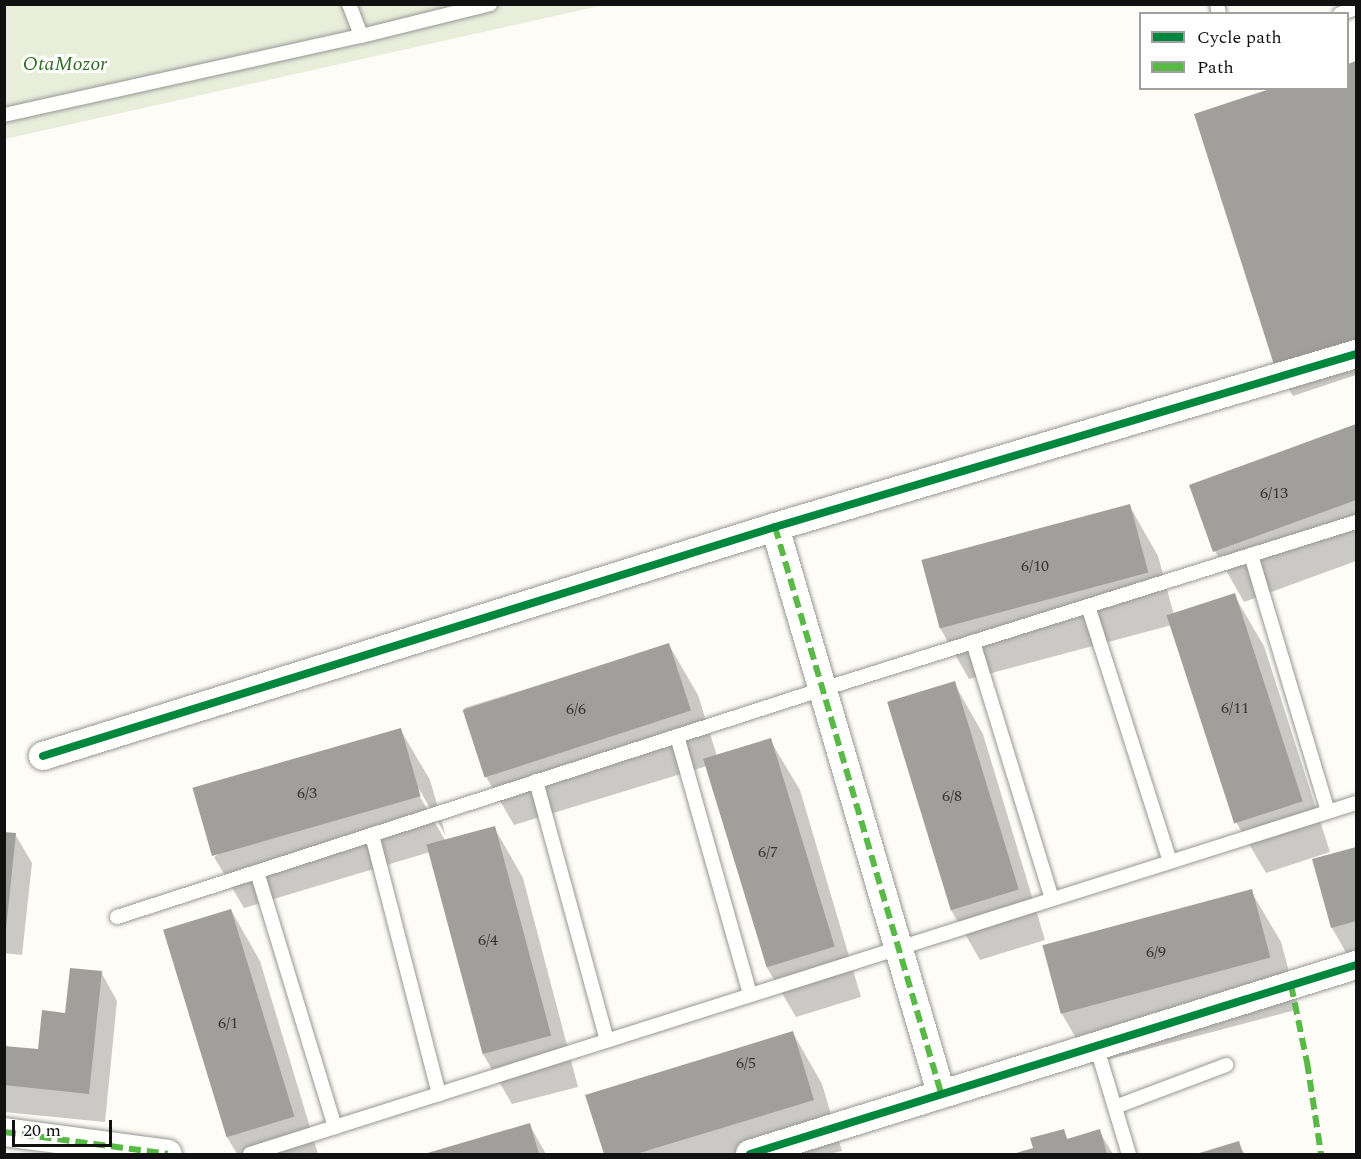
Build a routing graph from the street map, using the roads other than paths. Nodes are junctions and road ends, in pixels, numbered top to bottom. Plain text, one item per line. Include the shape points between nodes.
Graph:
1 (349, 4) edge
2 (490, 4) edge
3 (361, 36) junction
4 (4, 114) edge
5 (1356, 354) edge
6 (1356, 522) edge
7 (776, 527) junction
8 (1251, 555) junction
9 (1088, 606) junction
10 (974, 642) junction
11 (823, 689) junction
12 (677, 736) junction
13 (43, 756) dead end
14 (536, 781) junction
15 (1356, 802) edge
16 (1328, 812) junction
17 (372, 834) junction
18 (1170, 861) junction
19 (257, 872) junction
20 (1052, 898) junction
21 (117, 917) dead end
22 (898, 947) junction
23 (1356, 965) edge
24 (750, 994) junction
25 (607, 1040) junction
26 (1096, 1045) junction
27 (1226, 1065) dead end
28 (941, 1093) junction
29 (439, 1094) junction
30 (1115, 1107) junction
31 (334, 1127) junction
32 (4, 1132) edge
33 (168, 1155) edge
34 (250, 1155) edge
35 (750, 1155) edge
36 (1129, 1155) edge

1 - 3 lane
2 - 3 lane
3 - 4 lane
5 - 7 street
6 - 8 lane
7 - 11 street
7 - 13 street
8 - 9 lane
8 - 16 lane
9 - 10 lane
9 - 18 lane
10 - 11 lane
10 - 20 lane
11 - 12 lane
11 - 22 street
12 - 14 lane
12 - 24 lane
14 - 17 lane
14 - 25 lane
15 - 16 lane
16 - 18 lane
17 - 19 lane
17 - 29 lane
18 - 20 lane
19 - 21 lane
19 - 31 lane
20 - 22 lane
22 - 24 lane
22 - 28 street
23 - 26 street
24 - 25 lane
25 - 29 lane
26 - 28 street
26 - 30 lane
27 - 30 lane
28 - 35 street
29 - 31 lane
30 - 36 lane
31 - 34 lane
32 - 33 street

